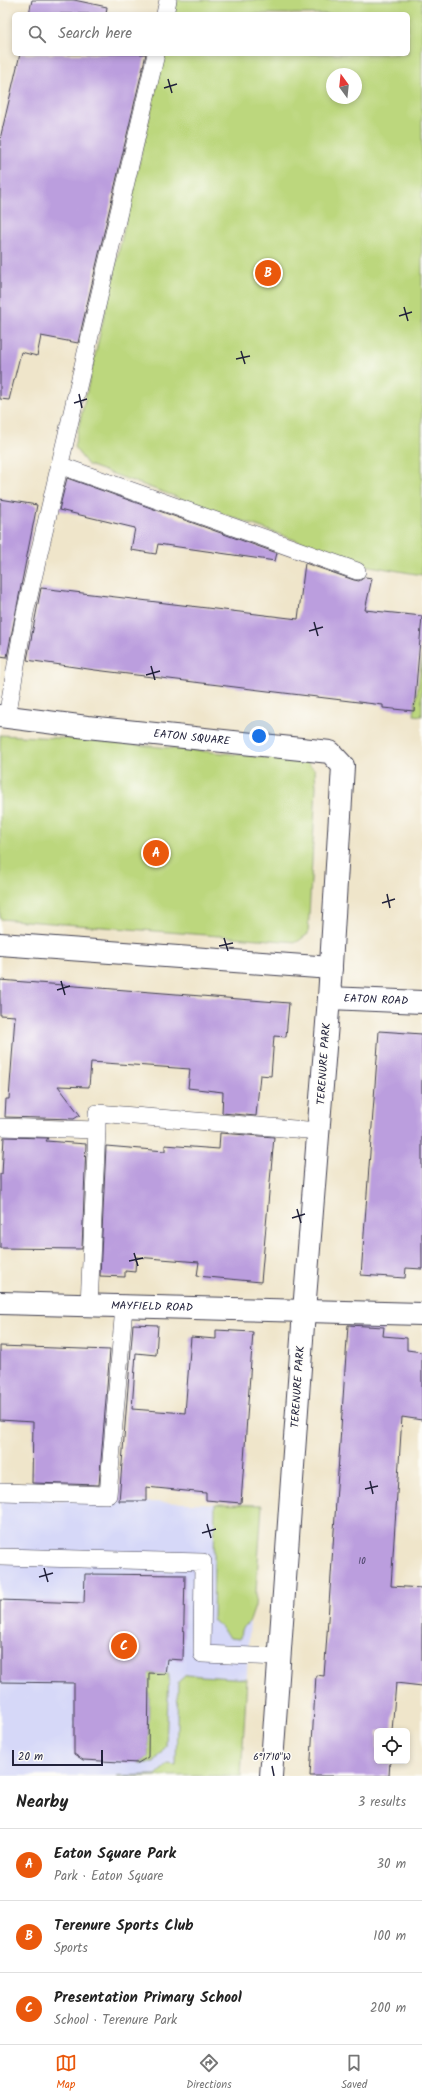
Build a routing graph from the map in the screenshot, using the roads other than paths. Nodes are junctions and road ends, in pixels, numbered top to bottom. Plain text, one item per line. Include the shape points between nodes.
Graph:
1 (168, 0) edge
2 (165, 12) edge
3 (156, 56) edge
4 (59, 465) junction
5 (357, 571) dead end
6 (3, 716) edge
7 (0, 944) edge
8 (331, 968) junction
9 (329, 998) junction
10 (422, 1002) edge
11 (0, 1127) edge
12 (97, 1130) junction
13 (319, 1131) junction
14 (0, 1303) edge
15 (89, 1306) junction
16 (124, 1307) junction
17 (304, 1311) junction
18 (422, 1314) edge
19 (0, 1492) edge
20 (0, 1557) edge
21 (279, 1656) junction
22 (270, 1776) edge

1 - 2 lane
3 - 4 lane
4 - 5 lane
4 - 6 lane
6 - 8 street, EATON SQUARE via 330,752 343,766
7 - 8 street
8 - 9 street, EATON SQUARE
9 - 10 street, EATON ROAD
9 - 13 street, TERENURE PARK
11 - 12 lane
12 - 13 lane via 97,1113
12 - 15 lane
13 - 17 street, TERENURE PARK
14 - 15 street, MAYFIELD ROAD
15 - 16 street, MAYFIELD ROAD
16 - 17 street, MAYFIELD ROAD
16 - 19 lane via 108,1495
17 - 18 street, MAYFIELD ROAD
17 - 21 street, TERENURE PARK
20 - 21 lane via 203,1562 202,1654
21 - 22 street, TERENURE PARK

